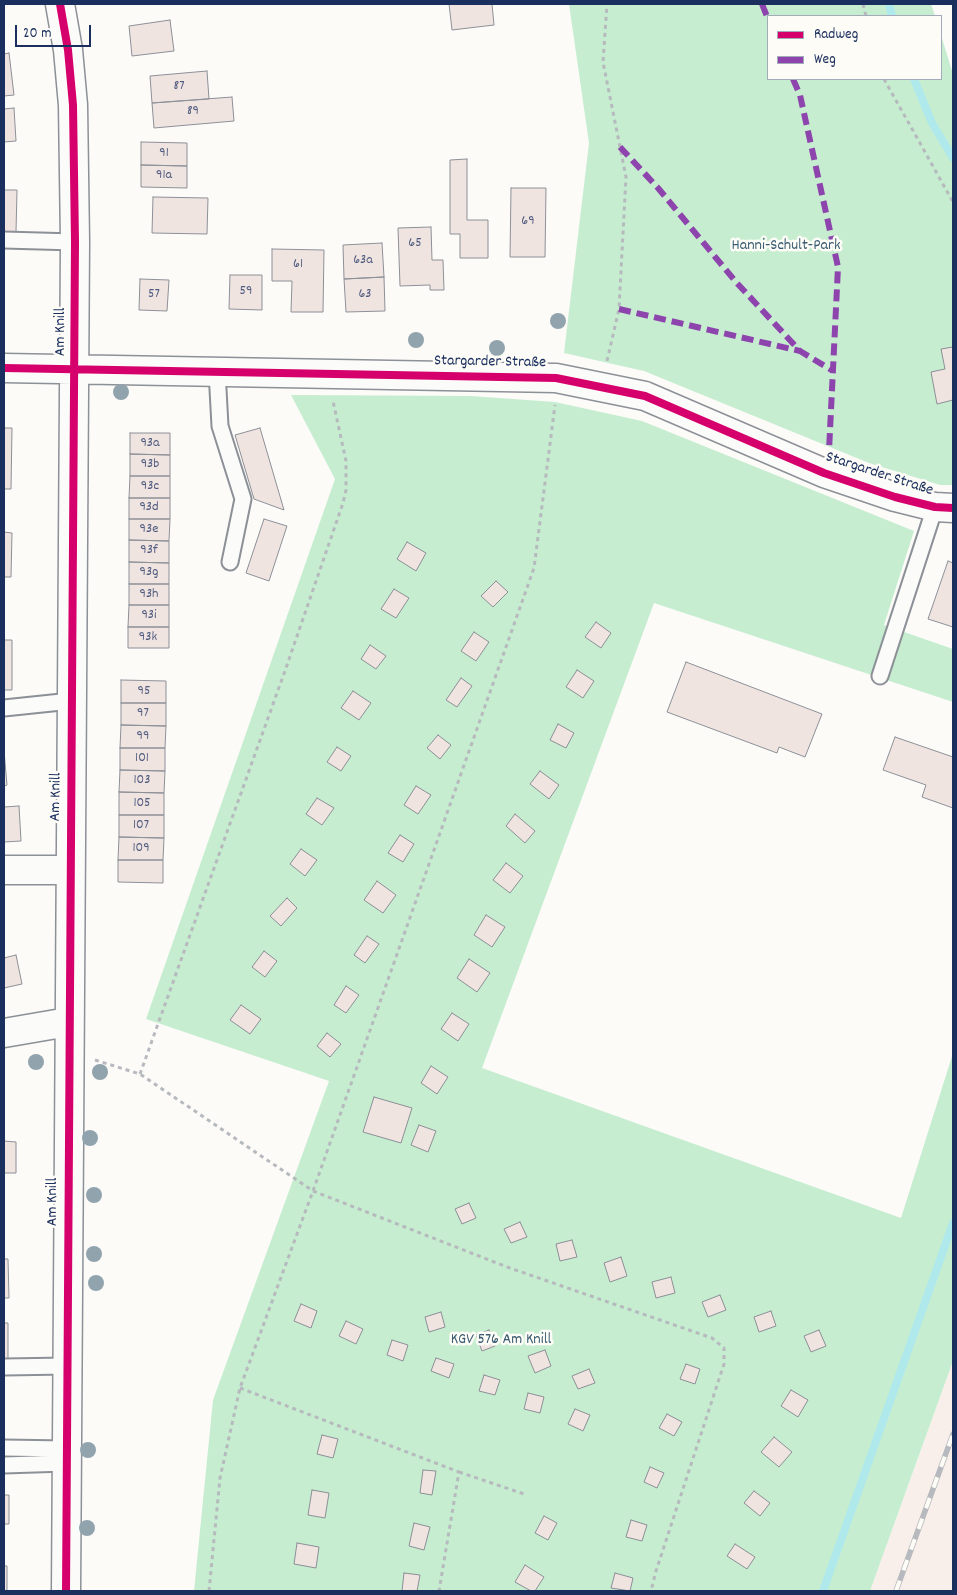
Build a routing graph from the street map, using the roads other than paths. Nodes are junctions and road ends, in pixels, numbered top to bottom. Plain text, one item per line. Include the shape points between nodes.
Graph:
1 (60, 4) edge
2 (4, 240) edge
3 (75, 242) junction
4 (4, 368) edge
5 (75, 368) junction
6 (217, 371) junction
7 (944, 508) edge
8 (230, 562) dead end
9 (880, 676) dead end
10 (71, 701) junction
11 (4, 708) edge
12 (4, 870) edge
13 (70, 870) junction
14 (68, 1022) junction
15 (4, 1033) edge
16 (67, 1366) junction
17 (4, 1367) edge
18 (4, 1448) edge
19 (66, 1456) junction
20 (4, 1465) edge
21 (66, 1591) edge

1 - 3 street, Am Knill via 73,105
2 - 3 lane
3 - 5 street, Am Knill
4 - 5 street, Stargarder Straße
5 - 6 street, Stargarder Straße
5 - 10 street, Am Knill
6 - 7 street, Stargarder Straße via 556,378 601,386 645,396 824,473 895,497
6 - 8 lane via 220,426 243,499
7 - 9 lane
10 - 11 lane
10 - 13 street, Am Knill
12 - 13 street
13 - 14 street, Am Knill
14 - 15 street
14 - 16 street, Am Knill
16 - 17 lane
16 - 19 street, Am Knill
18 - 19 lane
19 - 20 lane
19 - 21 street, Am Knill

